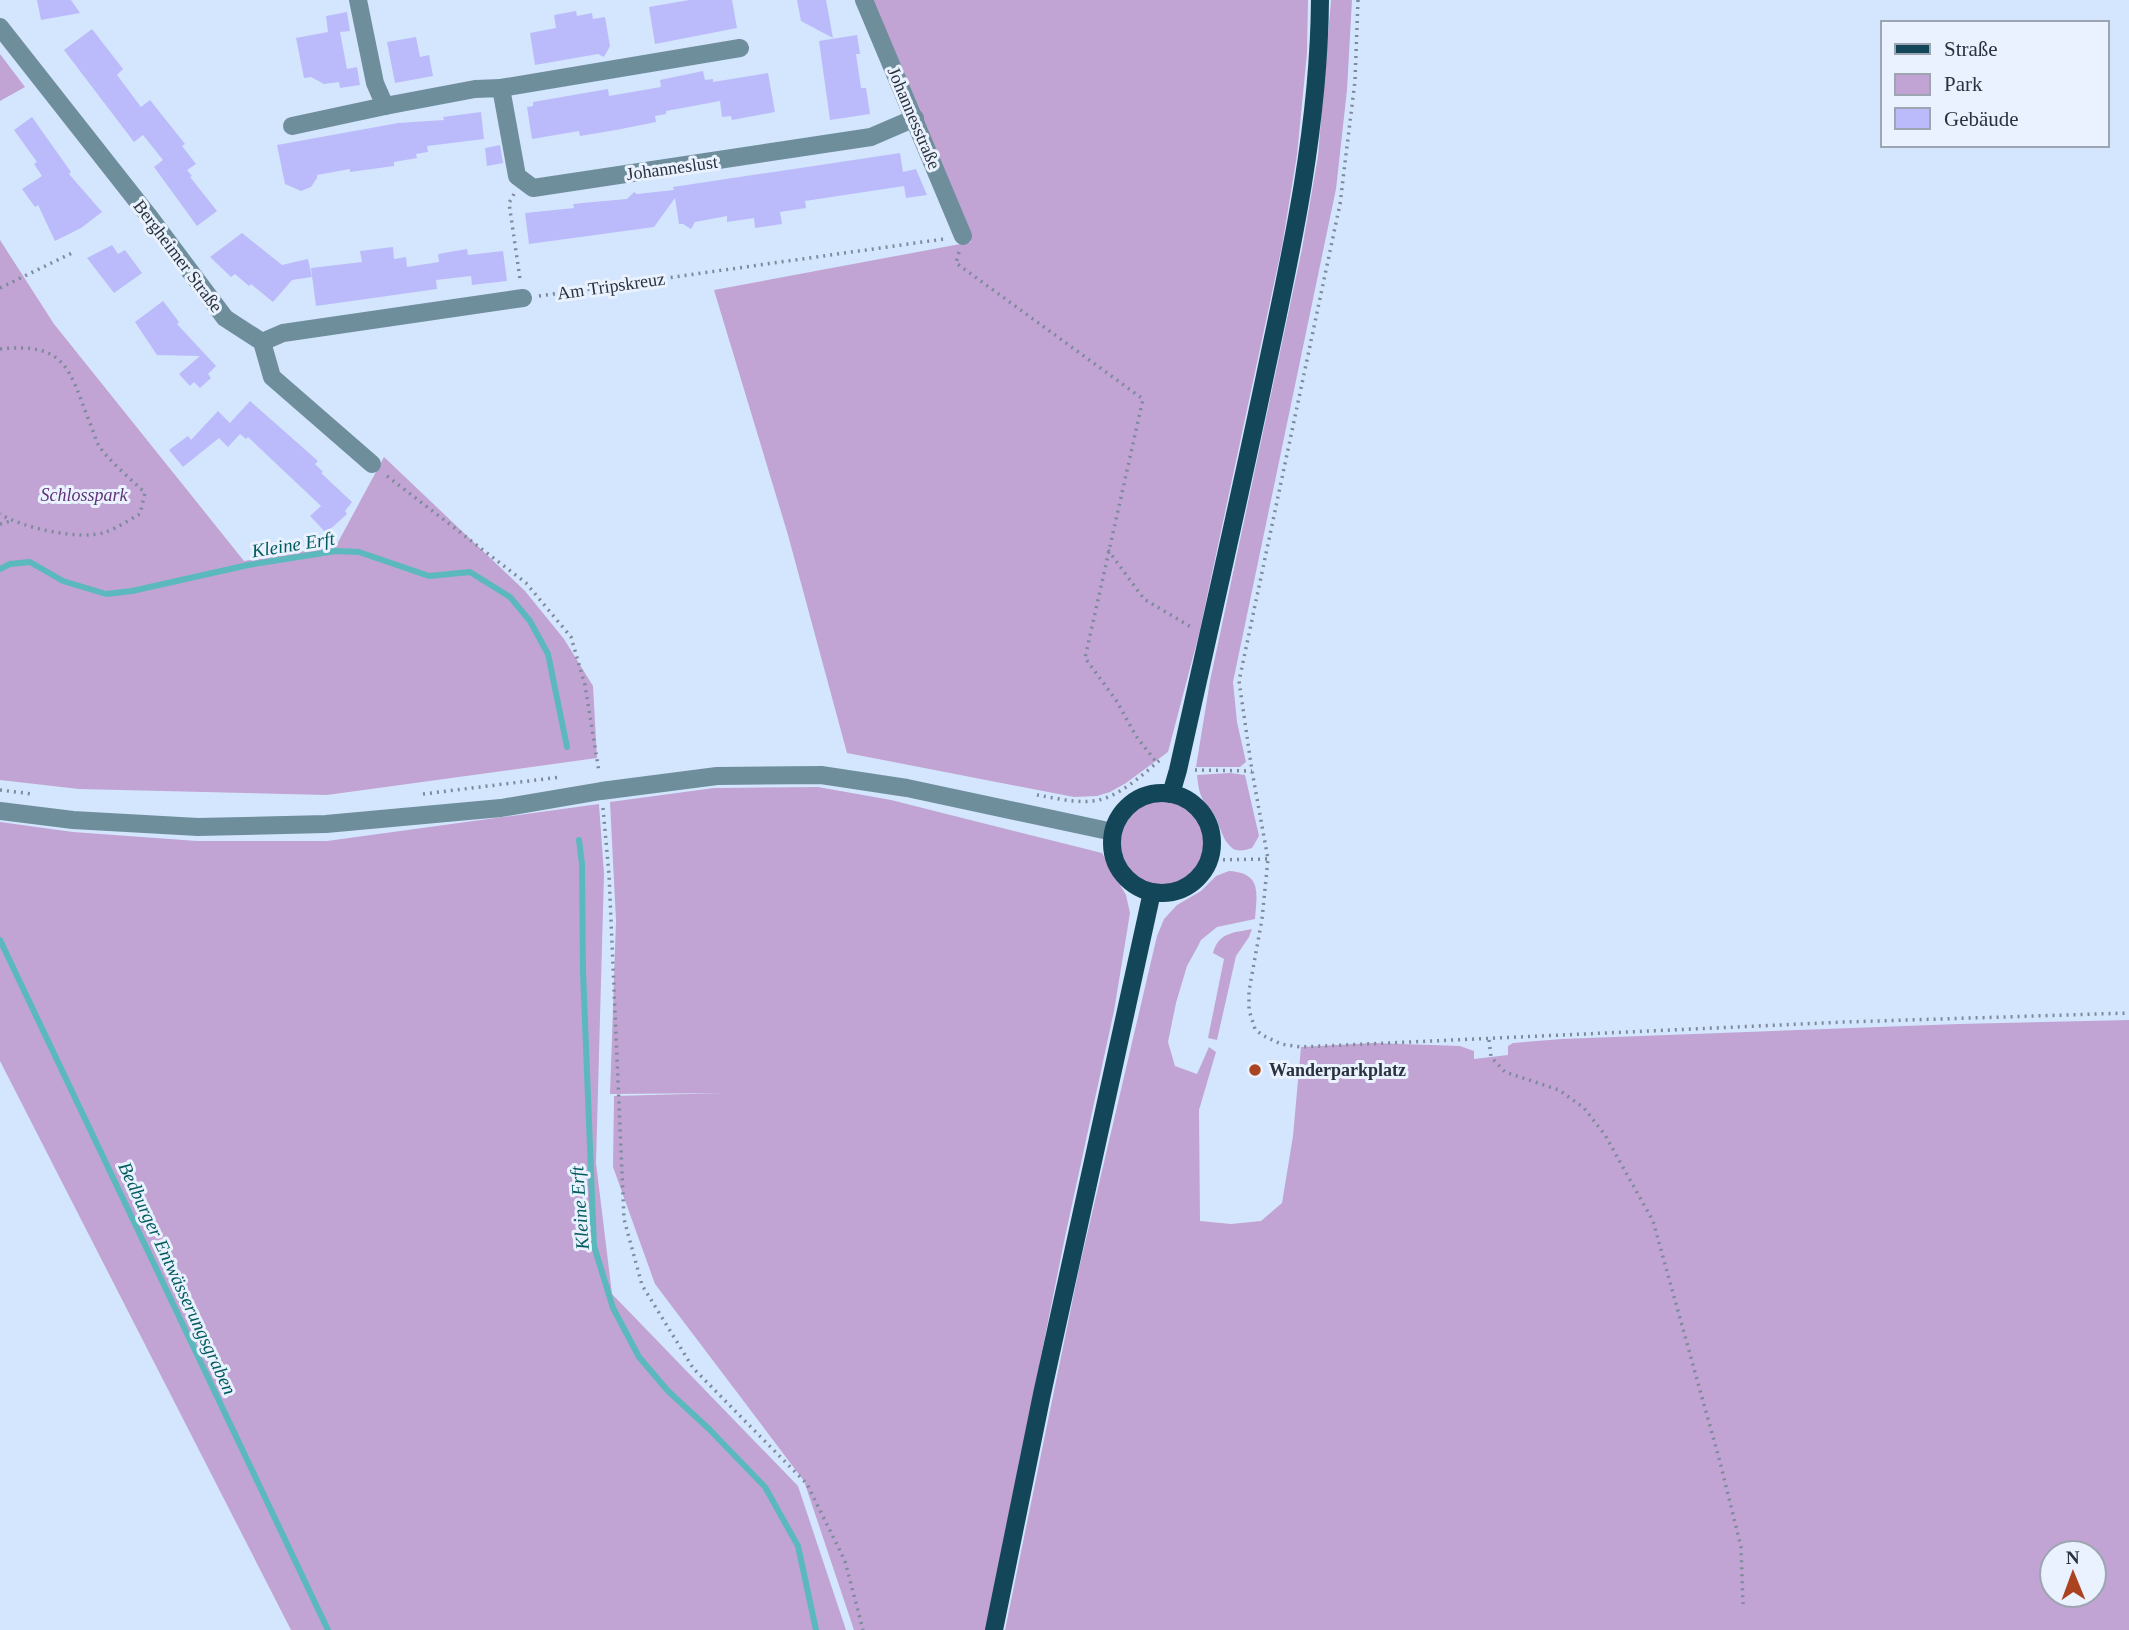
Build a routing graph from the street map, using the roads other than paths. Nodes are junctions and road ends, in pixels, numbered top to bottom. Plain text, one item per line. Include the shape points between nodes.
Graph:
1 (358, 0) edge
2 (864, 0) edge
3 (1320, 0) edge
4 (0, 27) edge
5 (740, 48) dead end
6 (501, 89) junction
7 (385, 106) junction
8 (915, 118) junction
9 (292, 126) dead end
10 (963, 236) road end
11 (523, 298) road end
12 (262, 342) junction
13 (372, 464) road end
14 (1171, 794) junction
15 (0, 811) edge
16 (1113, 832) junction
17 (1152, 892) junction
18 (994, 1630) edge

1 - 7 street via 375,83
2 - 8 street, Johannesstraße
3 - 14 main road via 1318,65 1293,244
4 - 12 street, Bergheimer Straße via 225,318
5 - 6 street
6 - 7 street via 475,89
6 - 8 street, Johanneslust via 517,176 533,188 871,137
7 - 9 street
8 - 10 street, Johannesstraße
11 - 12 street via 284,333
12 - 13 street via 272,377
14 - 16 main road via 1137,800 1117,820
14 - 17 main road via 1201,811 1212,846 1199,877 1184,888
15 - 16 street via 198,827 326,824 501,808 717,776 821,775 908,788
16 - 17 main road via 1117,866 1131,883
17 - 18 main road

